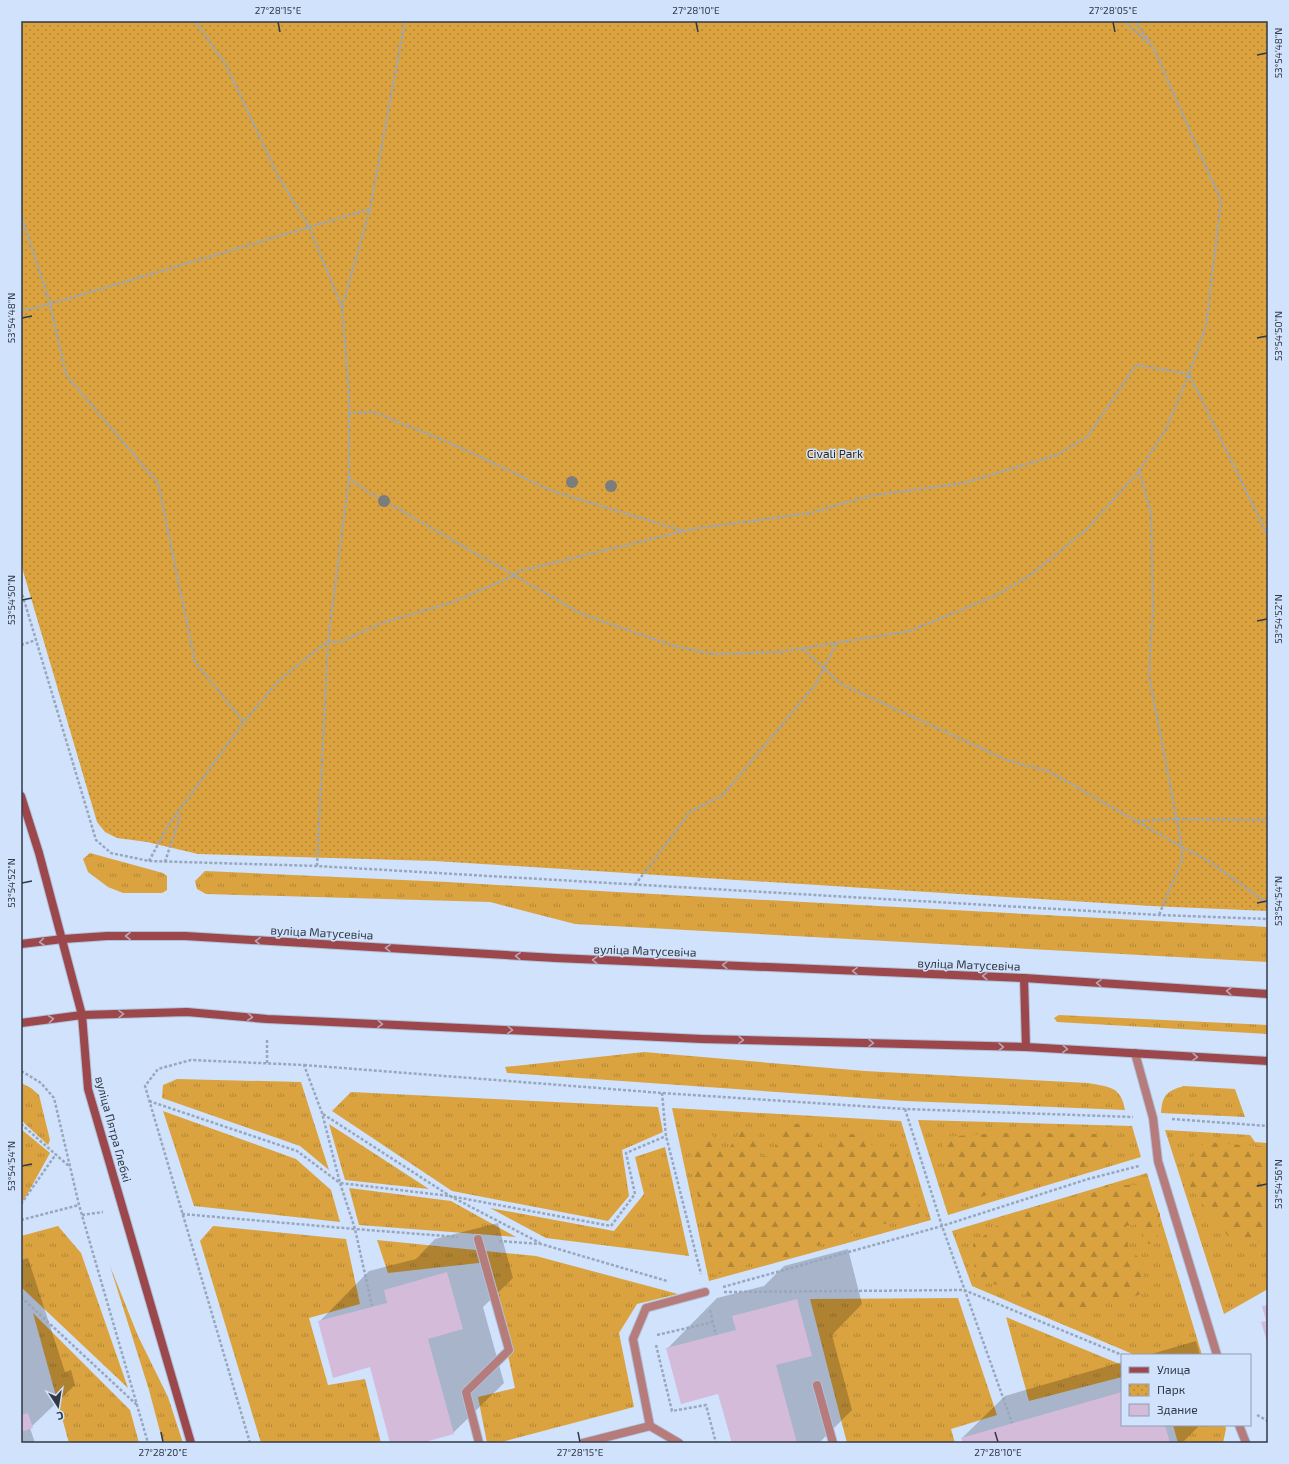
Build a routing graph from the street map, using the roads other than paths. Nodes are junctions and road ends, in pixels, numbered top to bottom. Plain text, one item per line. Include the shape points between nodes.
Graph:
1 (21, 796) edge
2 (63, 939) junction
3 (21, 944) edge
4 (1024, 978) junction
5 (1268, 994) edge
6 (82, 1015) junction
7 (21, 1023) edge
8 (1026, 1047) junction
9 (1135, 1053) junction
10 (1268, 1061) edge
11 (478, 1239) road end
12 (705, 1292) road end
13 (1217, 1354) edge
14 (818, 1385) dead end
15 (650, 1426) junction
16 (1239, 1426) edge
17 (191, 1443) edge
18 (479, 1443) edge
19 (583, 1443) edge
20 (678, 1443) edge
21 (833, 1443) edge
22 (1246, 1443) edge

1 - 2 main road, вуліца Пятра Глебкі
2 -> 3 main road, вуліца Матусевіча
4 -> 2 main road, вуліца Матусевіча via 556,958 186,936
2 - 6 main road, вуліца Пятра Глебкі
5 -> 4 main road, вуліца Матусевіча
4 - 8 main road
7 -> 6 main road
6 -> 8 main road via 187,1012 267,1019 702,1039
6 - 17 main road, вуліца Пятра Глебкі via 88,1089
8 -> 9 main road
9 -> 10 main road
9 - 13 lane via 1152,1118 1158,1161
11 - 18 lane via 509,1350 466,1392
12 - 15 lane via 646,1308 633,1339
14 - 21 lane
15 - 19 lane
15 - 20 lane
16 - 22 lane

